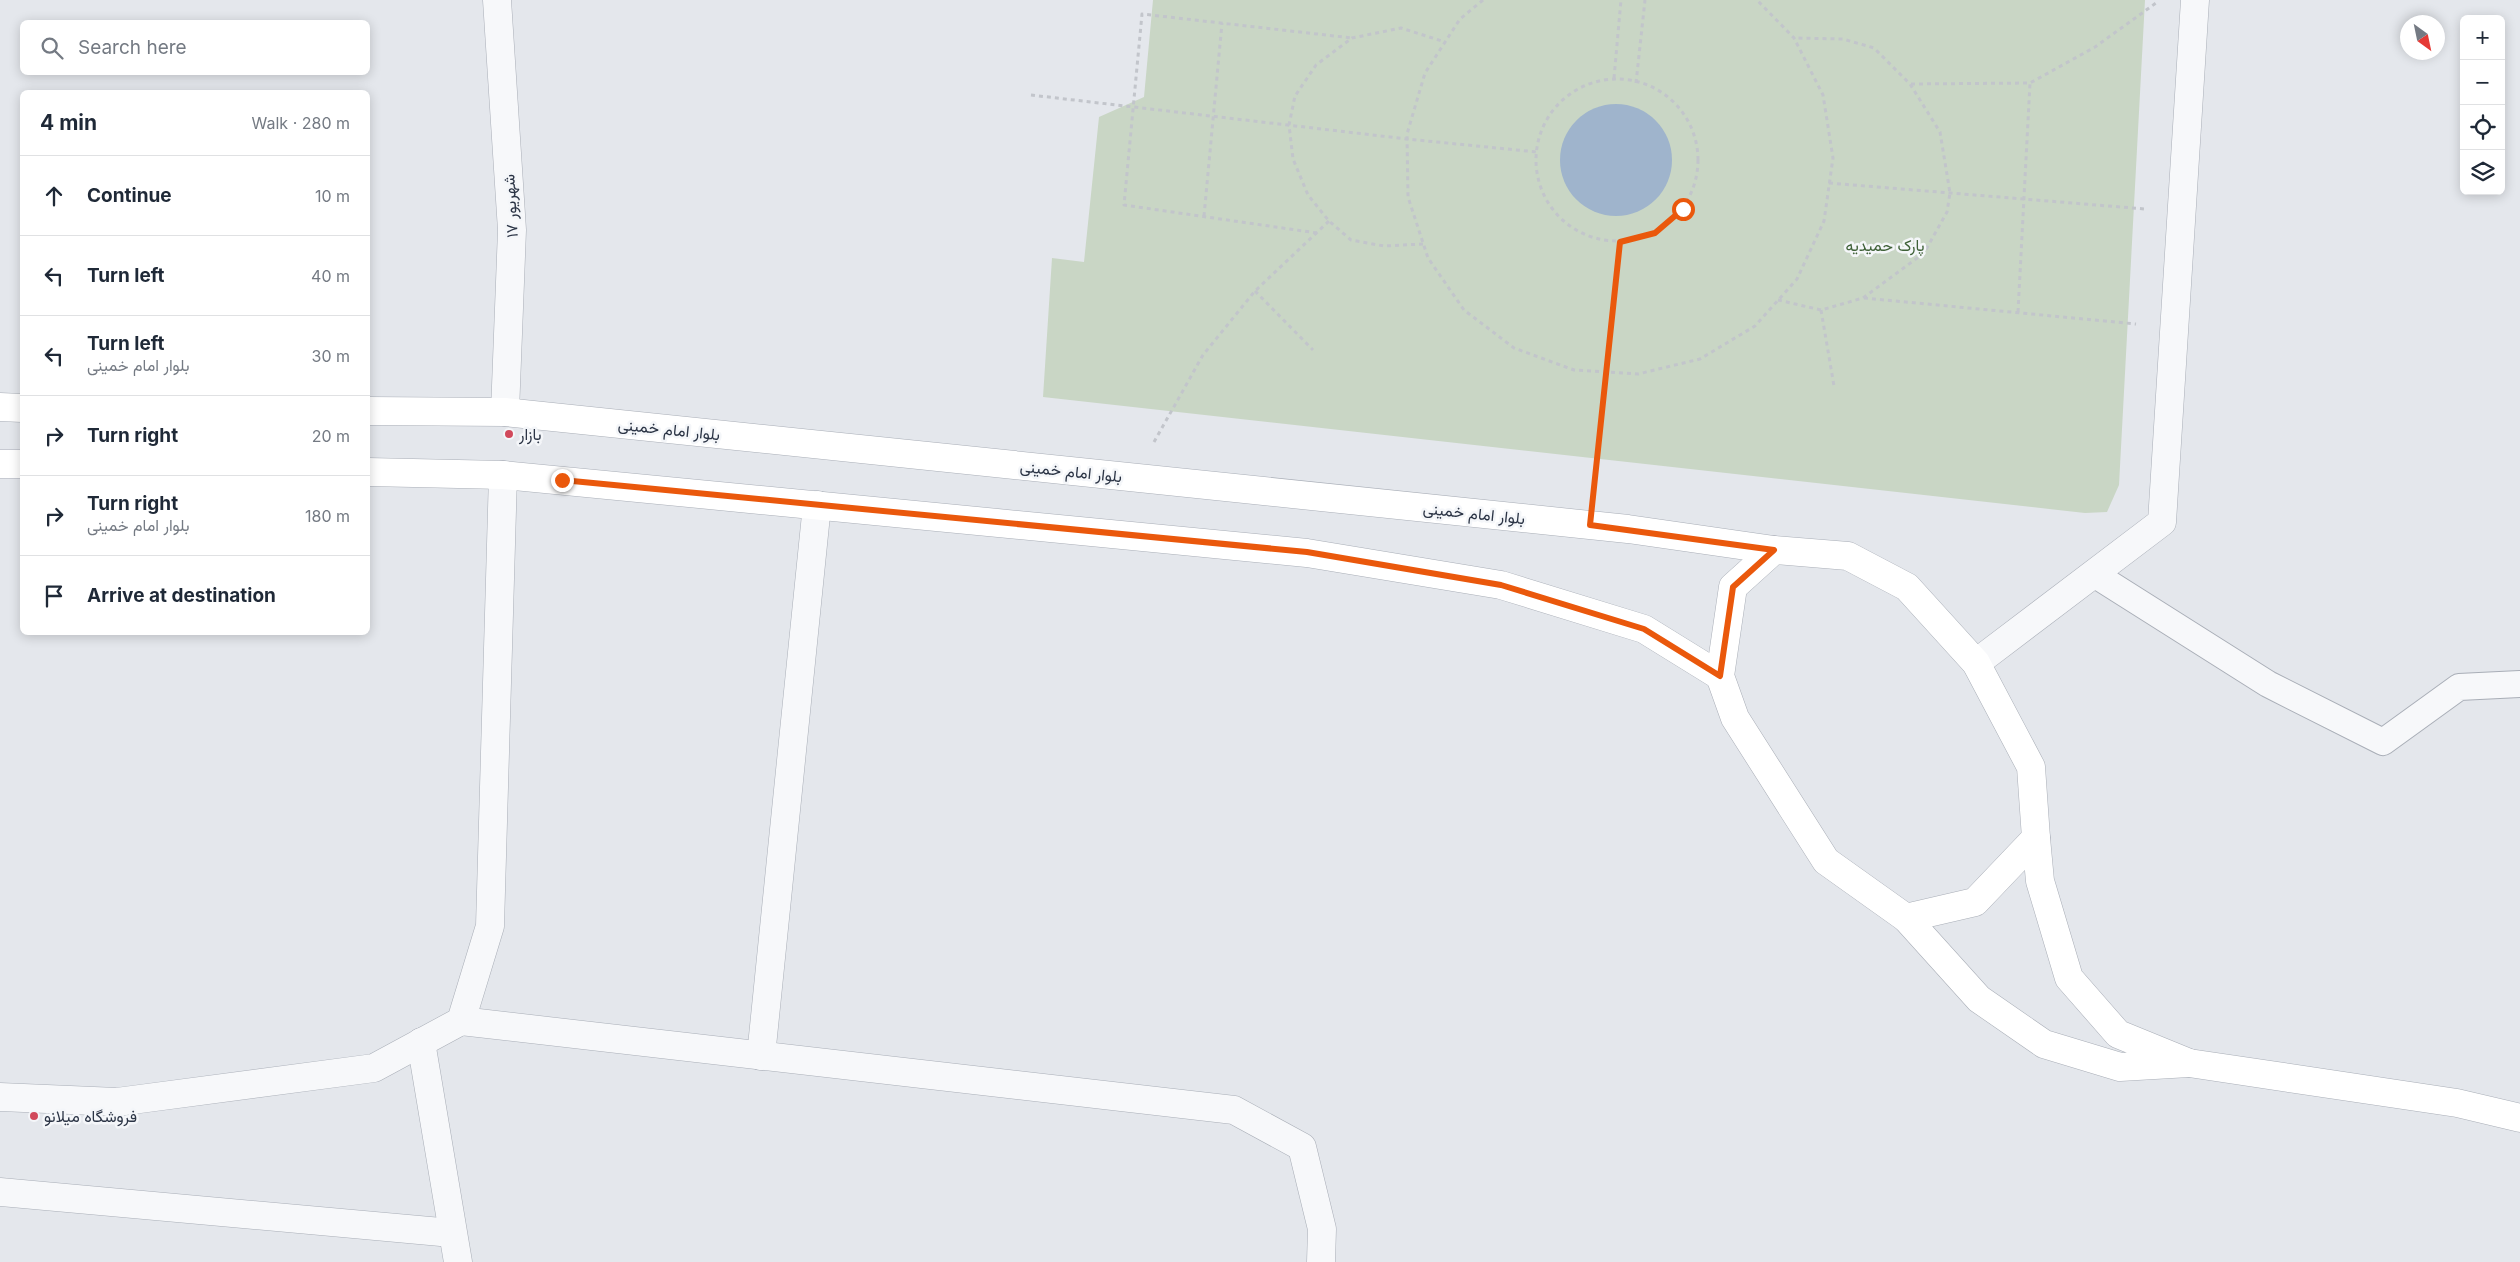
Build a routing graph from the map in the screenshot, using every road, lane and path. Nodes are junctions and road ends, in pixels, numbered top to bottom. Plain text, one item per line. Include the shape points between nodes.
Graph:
1 (497, 0) edge
2 (1483, 0) edge
3 (1621, 0) edge
4 (1645, 0) edge
5 (1757, 0) edge
6 (2160, 0) edge
7 (2195, 0) edge
8 (1222, 23) junction
9 (1352, 38) junction
10 (1794, 38) junction
11 (1445, 42) junction
12 (1614, 78) junction
13 (1636, 83) junction
14 (2030, 83) junction
15 (1910, 84) junction
16 (1031, 95) dead end
17 (1133, 106) junction
18 (1213, 116) junction
19 (1289, 125) junction
20 (1407, 139) junction
21 (1537, 152) junction
22 (1829, 183) junction
23 (1950, 193) junction
24 (2024, 199) junction
25 (2182, 211) junction
26 (1204, 216) junction
27 (1329, 221) junction
28 (1317, 233) junction
29 (1620, 242) junction
30 (1423, 244) junction
31 (1255, 290) junction
32 (1863, 298) junction
33 (1778, 300) junction
34 (1821, 310) junction
35 (2018, 312) junction
36 (2174, 328) junction
37 (1313, 350) dead end
38 (1606, 372) junction
39 (1834, 386) dead end
40 (0, 407) edge
41 (20, 408) edge
42 (370, 411) edge
43 (505, 412) junction
44 (0, 464) edge
45 (20, 464) edge
46 (370, 472) edge
47 (503, 474) junction
48 (1135, 478) junction
49 (818, 505) junction
50 (1590, 525) junction
51 (1774, 550) junction
52 (2094, 574) junction
53 (1976, 662) junction
54 (1720, 676) junction
55 (2520, 684) edge
56 (2036, 838) junction
57 (1906, 918) junction
58 (461, 1021) junction
59 (421, 1042) junction
60 (761, 1056) junction
61 (2189, 1063) junction
62 (0, 1097) edge
63 (2520, 1118) edge
64 (0, 1192) edge
65 (452, 1233) junction
66 (458, 1262) edge
67 (1321, 1262) edge

1 - 43 street, ۱۷ شهریور via 512,230
2 - 11 path via 1460,19
3 - 12 path
4 - 13 path
5 - 10 path
6 - 14 path via 2095,47
7 - 25 street
8 - 9 path
8 - 17 path via 1142,14
8 - 18 path
9 - 11 path via 1401,28
9 - 19 path via 1316,64 1294,96
10 - 15 path via 1843,39 1874,48
10 - 22 path via 1823,95 1833,158
11 - 20 path via 1425,73
12 - 13 path
12 - 21 path via 1579,88 1552,112 1536,146
13 - 29 path via 1650,85 1680,107 1697,139 1698,176 1683,209 1655,233
14 - 15 path
14 - 24 path
15 - 23 path via 1940,132
16 - 17 path
17 - 18 path
17 - 26 path via 1124,205
18 - 19 path
18 - 26 path
19 - 20 path
19 - 27 path via 1293,158 1308,196
20 - 21 path
20 - 30 path via 1408,197
21 - 29 path via 1537,182 1554,214 1584,235
22 - 23 path
22 - 33 path via 1824,221 1797,279
23 - 24 path
23 - 32 path via 1947,212 1924,253
24 - 25 path
24 - 35 path
25 - 36 street
26 - 28 path
27 - 28 path
27 - 30 path via 1351,240 1384,246
28 - 31 path
29 - 38 path
30 - 38 path via 1428,258 1464,310 1514,348 1574,370
31 - 37 path
31 - 48 path via 1203,355
32 - 34 path
32 - 35 path
33 - 34 path
33 - 38 path via 1755,326 1700,359 1638,374
34 - 39 path
35 - 36 path
36 - 52 street via 2162,522
38 - 50 path
40 - 41 main road
42 - 43 main road, بلوار امام خمینی
43 - 48 main road, بلوار امام خمینی
44 - 45 main road
46 - 47 main road
47 - 49 main road
47 - 58 street via 490,926
48 - 50 main road, بلوار امام خمینی
49 - 54 main road via 1307,552 1501,585 1644,629
49 - 60 street
50 - 51 main road, بلوار امام خمینی
51 - 53 main road, بلوار امام خمینی via 1848,556 1907,587
51 - 54 main road via 1733,587
52 - 53 street
52 - 55 lane via 2268,684 2383,742 2460,687
53 - 56 main road, بلوار امام خمینی via 2031,767
54 - 57 main road via 1735,718 1826,861
56 - 57 main road via 1975,902
56 - 61 main road, بلوار امام خمینی via 2040,881 2069,978 2118,1034
57 - 61 main road via 1979,999 2044,1044 2120,1067
58 - 59 street
58 - 60 street
59 - 62 street via 374,1068 117,1102
59 - 65 street
60 - 67 street via 1234,1110 1302,1147 1322,1229
61 - 63 main road via 2457,1104
64 - 65 street
65 - 66 street

